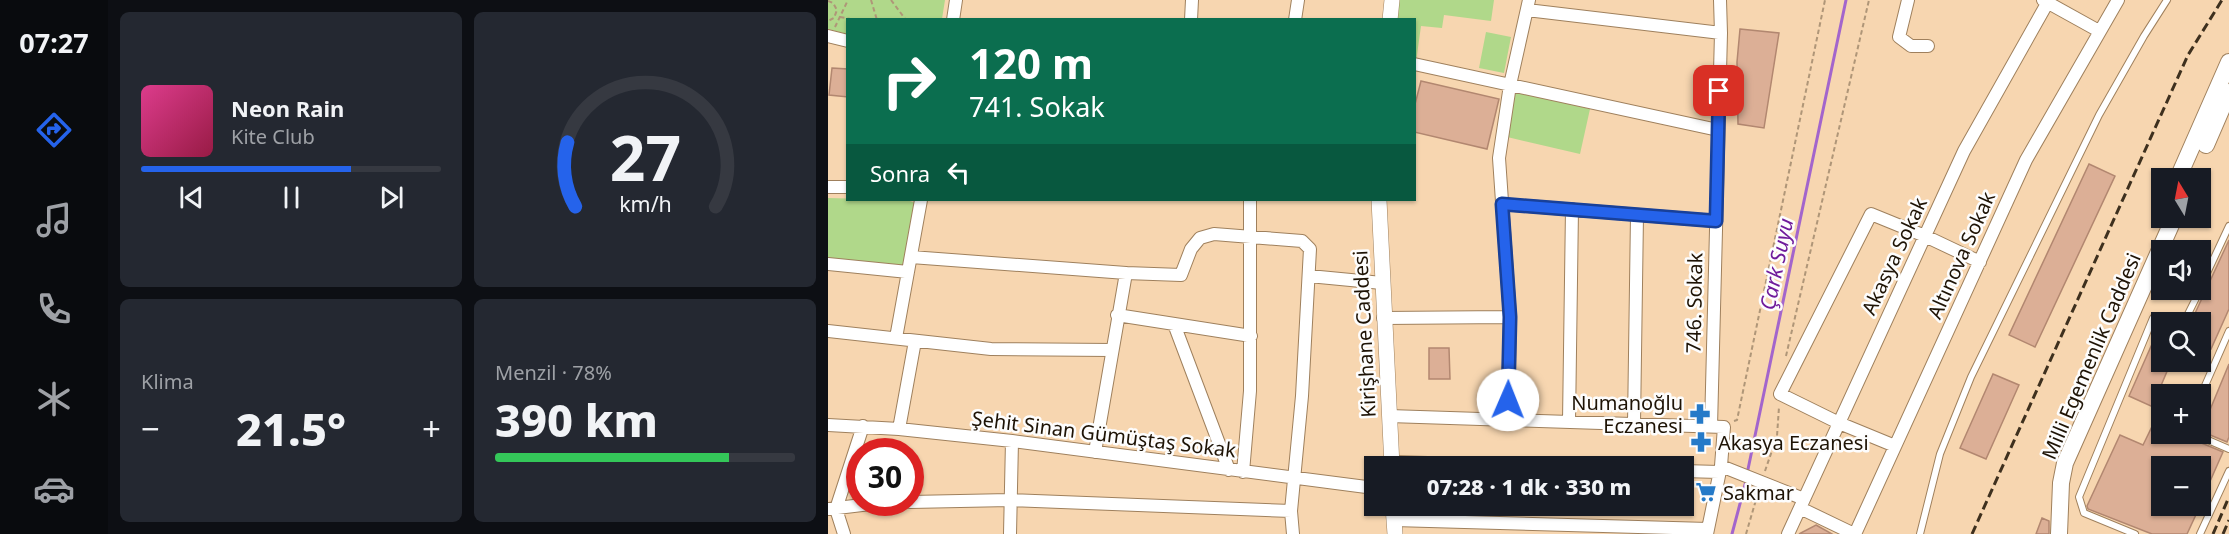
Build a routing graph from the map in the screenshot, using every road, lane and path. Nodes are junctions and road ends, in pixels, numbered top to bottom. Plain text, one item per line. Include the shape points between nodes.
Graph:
1 (848, 0) edge
2 (871, 0) edge
3 (891, 0) edge
4 (956, 0) edge
5 (1192, 0) edge
6 (1298, 0) edge
7 (1392, 0) edge
8 (1720, 0) edge
9 (1825, 0) edge
10 (1869, 0) edge
11 (1908, 0) edge
12 (2118, 0) edge
13 (2167, 0) edge
14 (828, 1) edge
15 (2046, 1) edge
16 (1528, 5) edge
17 (844, 9) junction
18 (837, 10) junction
19 (840, 17) junction
20 (846, 18) edge
21 (876, 18) edge
22 (904, 18) edge
23 (953, 18) edge
24 (1191, 18) edge
25 (1295, 18) edge
26 (1390, 18) edge
27 (828, 21) edge
28 (2099, 31) junction
29 (1721, 33) junction
30 (829, 36) edge
31 (846, 40) edge
32 (1928, 46) dead end
33 (2229, 62) edge
34 (1416, 64) edge
35 (1510, 85) junction
36 (2229, 92) edge
37 (1718, 130) junction
38 (2182, 168) edge
39 (2195, 168) edge
40 (828, 187) edge
41 (846, 187) edge
42 (921, 201) edge
43 (1250, 201) edge
44 (1379, 201) edge
45 (1502, 204) junction
46 (1572, 209) junction
47 (1637, 214) junction
48 (1716, 221) junction
49 (2229, 226) edge
50 (2157, 228) edge
51 (2170, 228) edge
52 (1251, 236) junction
53 (1925, 236) junction
54 (910, 257) junction
55 (1980, 262) junction
56 (828, 264) edge
57 (2211, 265) edge
58 (908, 272) junction
59 (1126, 273) junction
60 (1309, 276) junction
61 (1382, 283) junction
62 (1118, 315) junction
63 (1510, 317) junction
64 (1383, 318) junction
65 (2151, 323) edge
66 (1174, 324) junction
67 (828, 331) edge
68 (2229, 331) edge
69 (1251, 336) junction
70 (896, 338) junction
71 (915, 341) junction
72 (1112, 350) junction
73 (1785, 364) dead end
74 (2206, 384) edge
75 (1780, 394) junction
76 (1389, 416) junction
77 (1508, 420) junction
78 (1569, 422) junction
79 (1839, 423) junction
80 (1634, 424) junction
81 (828, 425) edge
82 (863, 426) junction
83 (1711, 427) junction
84 (1724, 427) junction
85 (899, 429) junction
86 (1012, 441) junction
87 (2211, 441) edge
88 (1895, 446) junction
89 (2229, 449) edge
90 (1095, 452) junction
91 (1392, 456) edge
92 (1722, 468) junction
93 (1229, 470) junction
94 (1694, 470) edge
95 (2229, 471) edge
96 (1243, 472) junction
97 (1296, 478) junction
98 (1759, 480) junction
99 (1364, 487) edge
100 (1010, 500) junction
101 (924, 502) edge
102 (1802, 503) junction
103 (832, 509) edge
104 (1291, 511) junction
105 (2059, 514) junction
106 (1394, 520) edge
107 (1708, 532) edge
108 (844, 534) edge
109 (1011, 534) edge
110 (1293, 534) edge
111 (1746, 534) edge
112 (1788, 534) edge
113 (1855, 534) edge
114 (1920, 534) edge
115 (2059, 534) edge
116 (2135, 534) edge
117 (2200, 534) edge

1 - 17 path
2 - 21 path
3 - 22 path
4 - 23 street
5 - 24 street
6 - 25 street
7 - 26 street
8 - 29 street, 746. Sokak
9 - 84 path via 1737,420
10 - 73 path
11 - 32 street via 1899,37 1911,46
12 - 28 street, Altınova Sokak
13 - 114 lane via 2099,115 1971,377 1940,454
14 - 18 path
15 - 28 street
15 - 53 street, Akasya Sokak via 1964,151
16 - 29 street
16 - 35 street
17 - 18 path
17 - 19 path
18 - 27 path
19 - 20 path
19 - 30 path
28 - 55 street, Altınova Sokak via 2026,160
29 - 37 street, 746. Sokak
30 - 31 street
33 - 38 main road
34 - 35 street
35 - 37 street
35 - 45 street via 1498,158
36 - 39 main road
37 - 48 street, 746. Sokak
40 - 41 street
42 - 54 street
43 - 52 street
44 - 61 street, Kirişhane Caddesi
45 - 46 street
45 - 63 street
46 - 47 street
46 - 78 street
47 - 48 street
47 - 80 street
48 - 83 street, 746. Sokak
49 - 57 lane
50 - 105 main road, Milli Egemenlik Caddesi via 2056,459 2052,480
51 - 105 main road, Milli Egemenlik Caddesi via 2066,463
52 - 59 street via 1214,234 1200,238 1181,275
52 - 60 street via 1302,241 1310,249
52 - 69 street
53 - 55 street
53 - 75 street via 1871,214
53 - 79 street, Akasya Sokak
54 - 58 street
54 - 59 street
55 - 88 street, Altınova Sokak
56 - 58 street
58 - 70 street
59 - 62 street
60 - 61 street
60 - 97 street
61 - 64 street, Kirişhane Caddesi
62 - 66 street
62 - 72 street
63 - 64 street
63 - 77 street
64 - 76 street, Kirişhane Caddesi
65 - 116 lane via 2079,497 2084,513
66 - 69 street
66 - 93 street
67 - 70 street
68 - 74 lane
69 - 96 street
70 - 71 street
71 - 72 street via 991,349
71 - 85 street
72 - 90 street
75 - 79 street
75 - 98 path via 1778,436
76 - 77 street
76 - 91 street, Kirişhane Caddesi
77 - 78 street
78 - 80 street
79 - 88 street
79 - 102 street, Akasya Sokak
80 - 83 street
81 - 82 street, Şehit Sinan Gümüştaş Sokak
82 - 85 street, Şehit Sinan Gümüştaş Sokak
82 - 103 street
83 - 84 street
84 - 92 street
85 - 86 street, Şehit Sinan Gümüştaş Sokak
86 - 90 street, Şehit Sinan Gümüştaş Sokak
86 - 100 street
87 - 89 lane
88 - 113 street, Altınova Sokak
90 - 93 street, Şehit Sinan Gümüştaş Sokak
92 - 94 street
92 - 98 street
92 - 107 street
93 - 96 street, Şehit Sinan Gümüştaş Sokak
95 - 117 lane
96 - 97 street, Şehit Sinan Gümüştaş Sokak
97 - 99 street, Şehit Sinan Gümüştaş Sokak
97 - 104 street
98 - 102 street
98 - 111 path
100 - 101 street
100 - 104 street
100 - 109 street
102 - 112 street, Akasya Sokak
102 - 113 street
103 - 108 street
104 - 110 street
105 - 115 main road, Milli Egemenlik Caddesi
106 - 107 street

